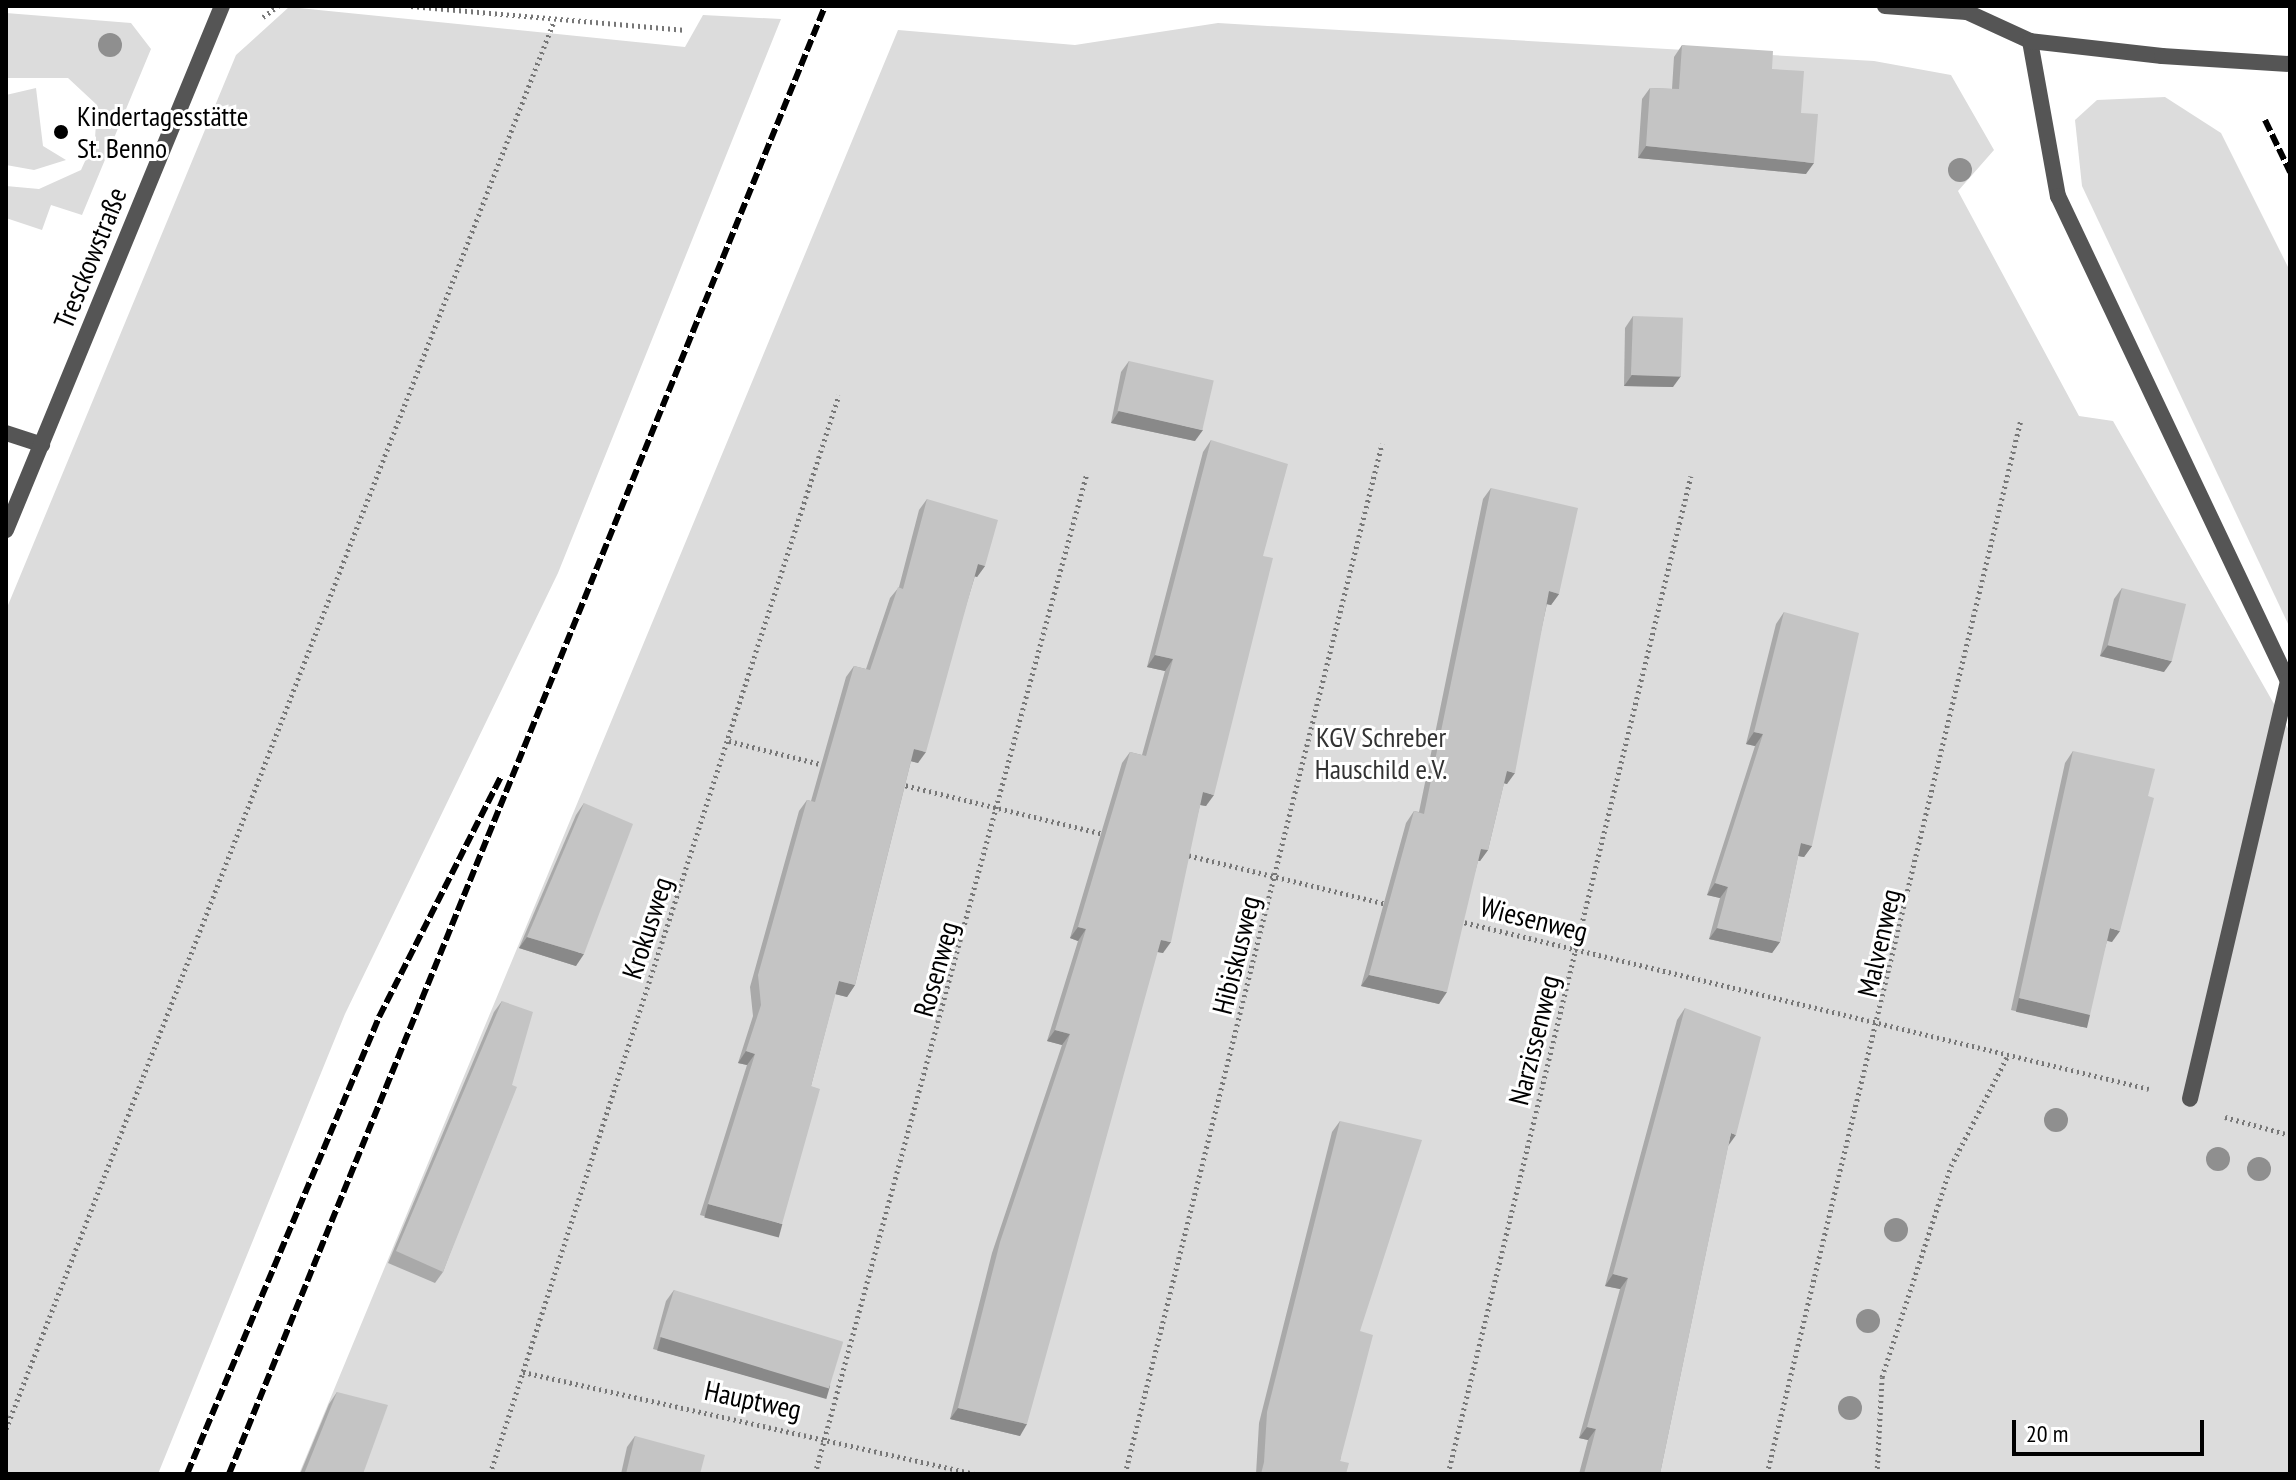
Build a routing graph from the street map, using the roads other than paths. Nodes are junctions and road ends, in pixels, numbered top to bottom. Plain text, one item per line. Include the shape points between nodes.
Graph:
1 (222, 6) edge
2 (1885, 6) edge
3 (2030, 41) junction
4 (2290, 64) edge
5 (6, 433) edge
6 (42, 445) junction
7 (6, 530) edge
8 (2190, 1099) road end

1 - 6 street, Tresckowstraße
2 - 3 street via 1967,12
3 - 4 street, bridge
3 - 8 street via 2058,196 2288,681
5 - 6 street
6 - 7 street, Tresckowstraße

